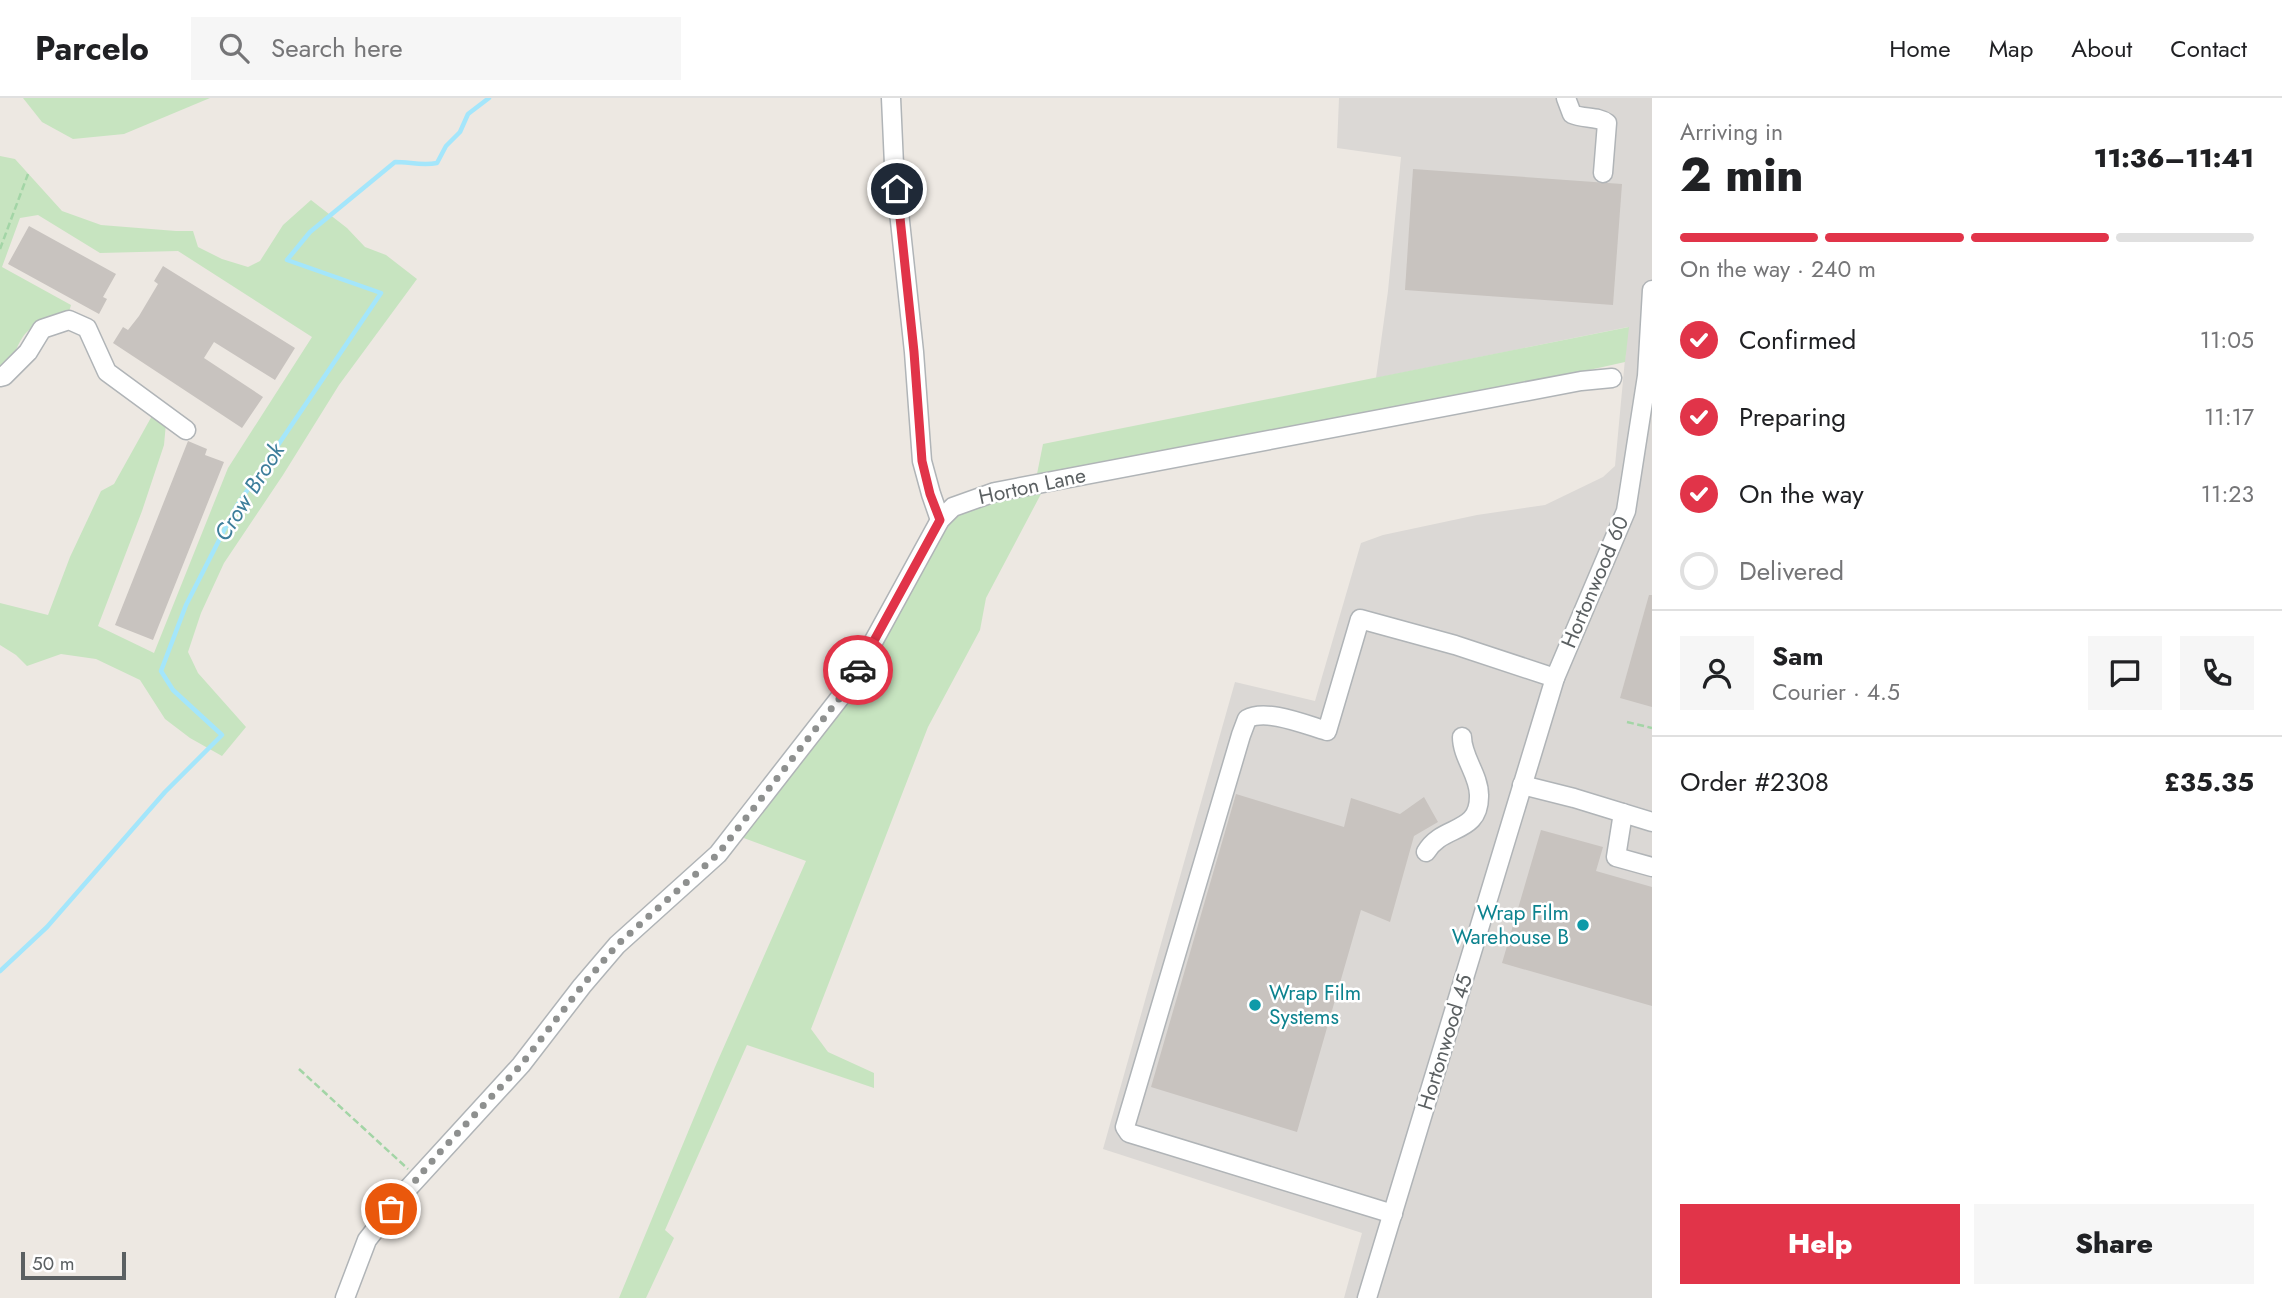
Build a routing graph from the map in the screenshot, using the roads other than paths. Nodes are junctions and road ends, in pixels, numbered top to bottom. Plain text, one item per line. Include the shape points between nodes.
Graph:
1 (891, 98) edge
2 (1566, 98) edge
3 (1603, 173) dead end
4 (1652, 290) edge
5 (0, 376) edge
6 (1612, 378) dead end
7 (186, 430) dead end
8 (940, 520) junction
9 (1555, 678) junction
10 (1462, 737) dead end
11 (1522, 785) junction
12 (1623, 813) junction
13 (1652, 822) edge
14 (1426, 852) dead end
15 (1652, 867) edge
16 (1393, 1214) junction
17 (345, 1298) edge
18 (1367, 1298) edge

1 - 8 street via 922,461
2 - 3 street via 1572,114 1607,123
4 - 9 street, Hortonwood 60 via 1647,376 1626,511
5 - 7 street via 28,352 42,329 69,320 87,328 107,372
6 - 8 street, Horton Lane via 995,492 953,507
8 - 17 street, Horton Lane via 849,686 718,854 617,945 521,1065 417,1177 368,1240
9 - 11 street, Hortonwood 60
9 - 16 street via 1360,619 1327,731 1263,714 1244,724 1125,1126 1129,1133
10 - 14 street via 1478,785 1477,813 1474,820 1437,838
11 - 12 street
11 - 16 street, Hortonwood 45
12 - 13 street
12 - 15 street via 1616,857
16 - 18 street, Hortonwood 45

